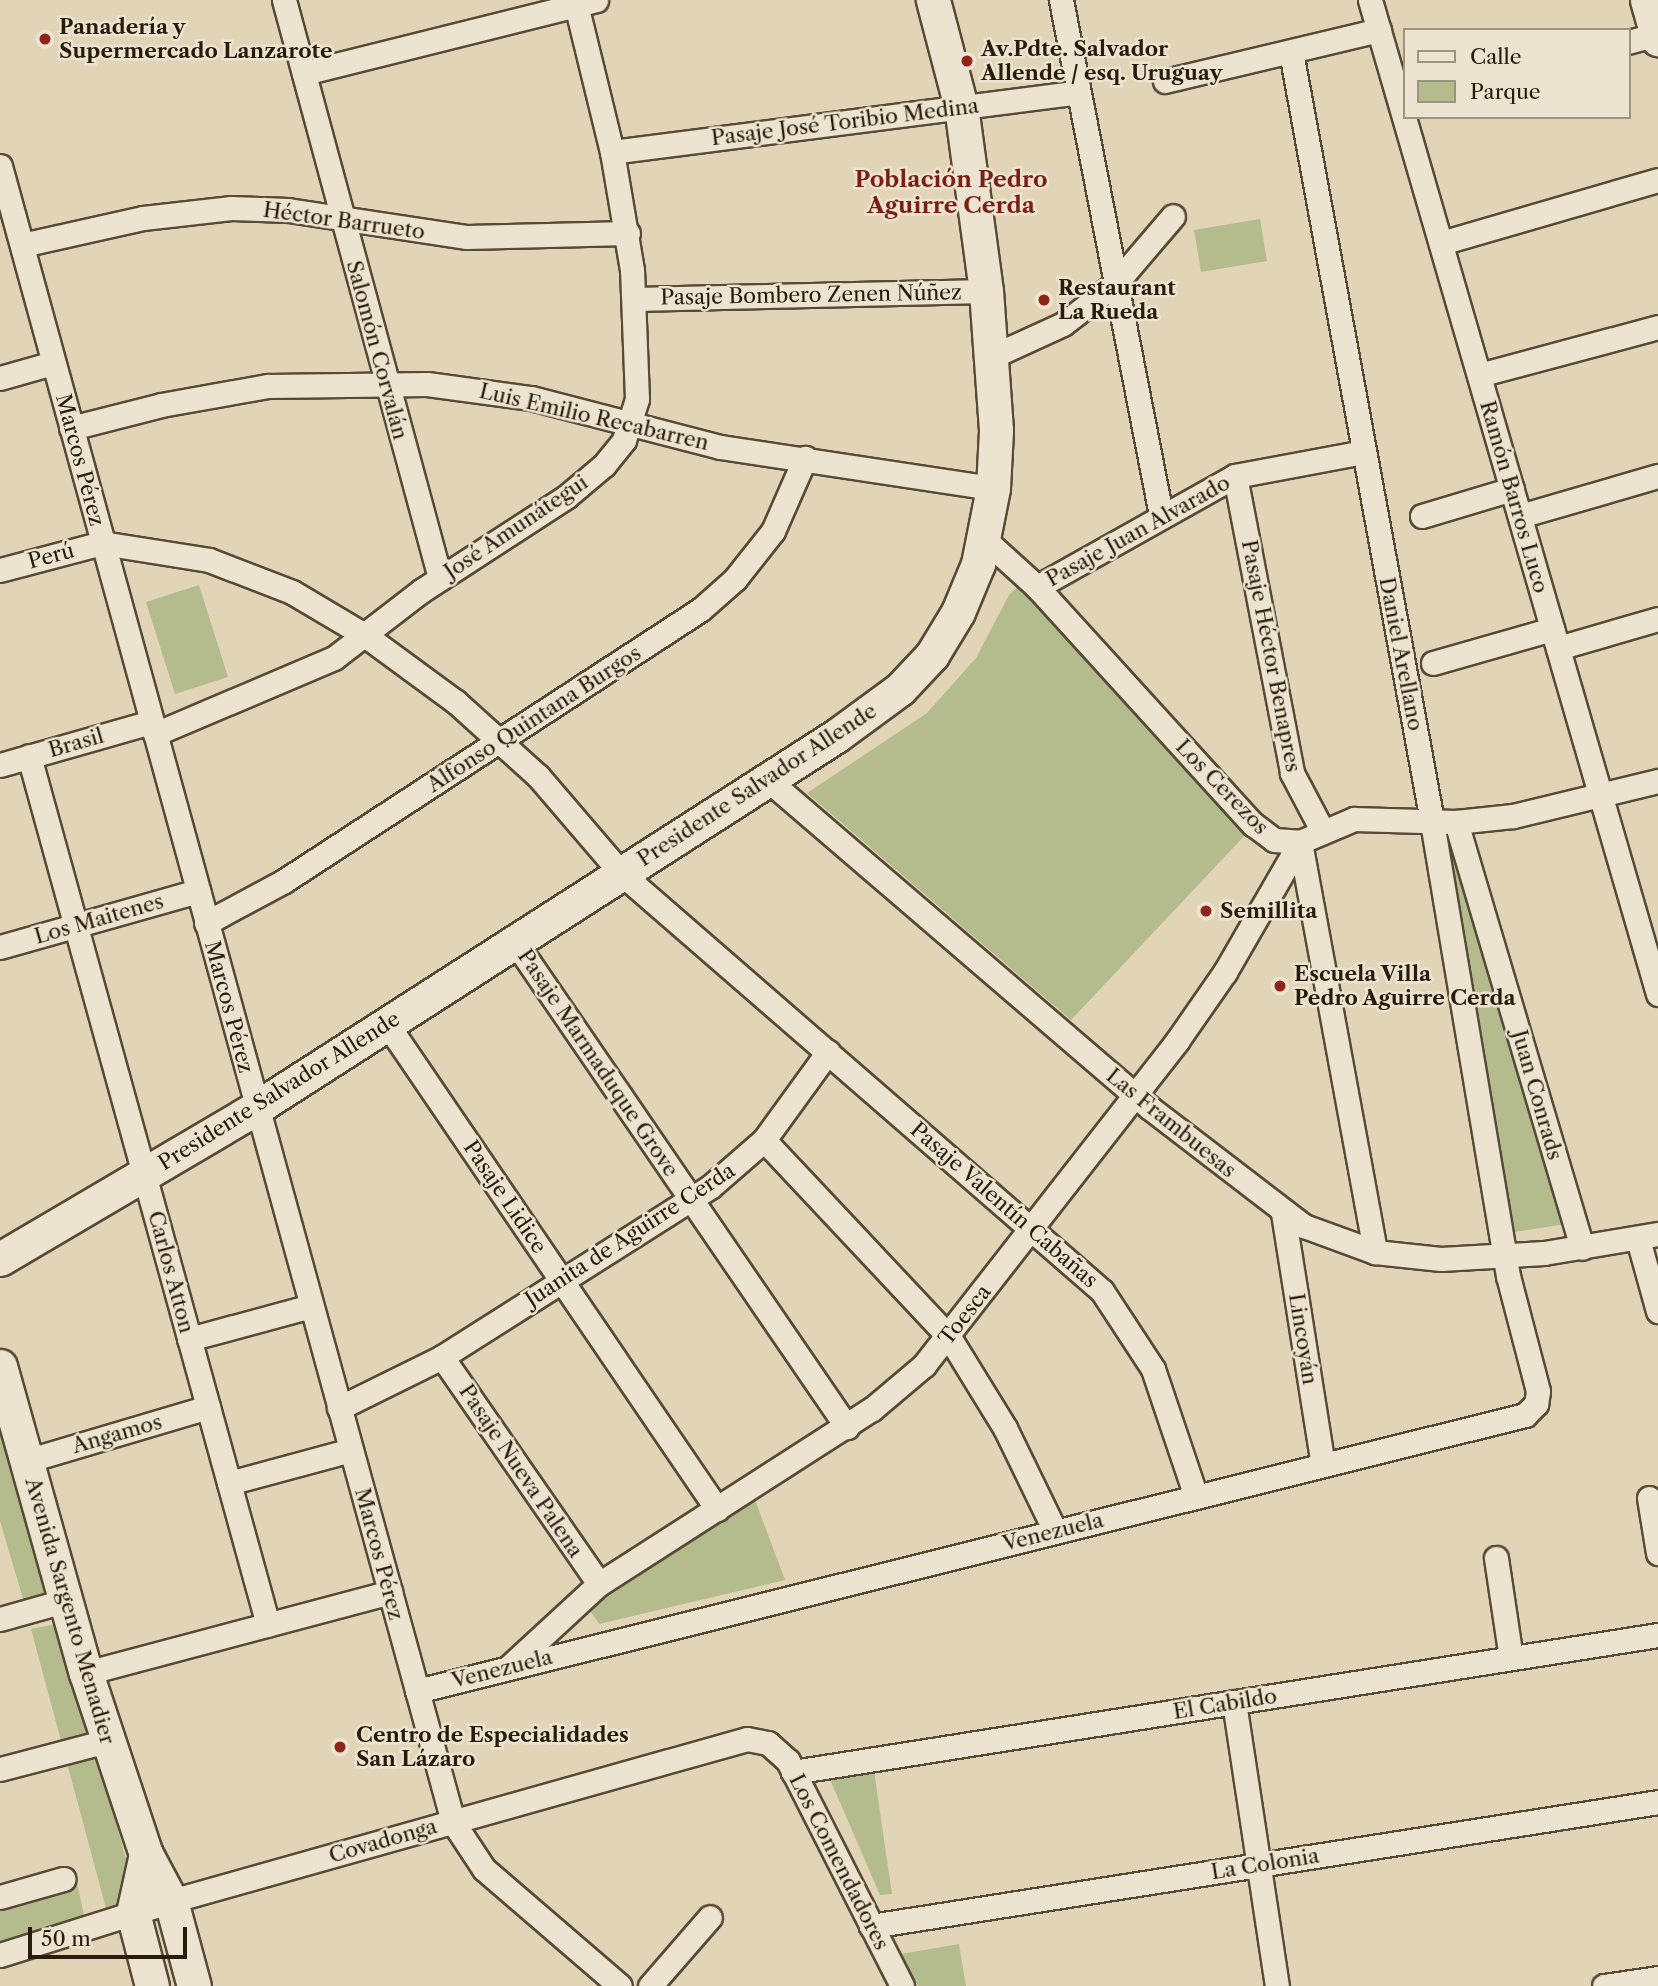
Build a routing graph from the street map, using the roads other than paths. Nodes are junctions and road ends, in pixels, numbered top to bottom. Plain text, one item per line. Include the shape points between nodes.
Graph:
1 (284, 0) edge
2 (933, 0) edge
3 (1061, 0) edge
4 (1370, 0) edge
5 (1647, 0) edge
6 (582, 2) edge
7 (1379, 30) junction
8 (1648, 38) edge
9 (1291, 52) junction
10 (304, 72) junction
11 (1165, 81) dead end
12 (1078, 92) junction
13 (1402, 106) edge
14 (961, 107) junction
15 (1406, 119) edge
16 (612, 152) junction
17 (2, 179) edge
18 (1658, 180) edge
19 (1173, 216) dead end
20 (344, 220) junction
21 (628, 233) junction
22 (1441, 243) junction
23 (22, 245) junction
24 (1115, 284) junction
25 (986, 291) junction
26 (635, 299) junction
27 (1658, 327) edge
28 (991, 356) junction
29 (53, 363) junction
30 (1479, 375) junction
31 (0, 378) edge
32 (384, 383) junction
33 (631, 426) junction
34 (71, 428) junction
35 (1363, 452) junction
36 (805, 458) junction
37 (1235, 476) junction
38 (1658, 476) edge
39 (993, 488) junction
40 (1512, 489) junction
41 (1161, 515) junction
42 (1422, 516) dead end
43 (1520, 516) junction
44 (984, 539) junction
45 (103, 543) junction
46 (0, 570) edge
47 (440, 578) junction
48 (1037, 587) junction
49 (1658, 619) edge
50 (366, 636) junction
51 (1555, 638) junction
52 (1433, 663) dead end
53 (153, 728) junction
54 (500, 741) junction
55 (29, 757) junction
56 (0, 765) edge
57 (768, 780) junction
58 (1658, 781) edge
59 (1601, 796) junction
60 (1432, 821) junction
61 (1456, 822) junction
62 (1322, 830) junction
63 (1300, 842) junction
64 (622, 874) junction
65 (198, 891) junction
66 (206, 923) junction
67 (76, 925) junction
68 (515, 942) junction
69 (1651, 944) edge
70 (0, 947) edge
71 (1658, 994) edge
72 (387, 1024) junction
73 (828, 1052) junction
74 (1135, 1096) junction
75 (256, 1108) junction
76 (764, 1140) junction
77 (144, 1174) junction
78 (691, 1199) junction
79 (1283, 1213) junction
80 (1032, 1228) junction
81 (1648, 1236) edge
82 (1582, 1248) junction
83 (1375, 1252) junction
84 (1507, 1256) junction
85 (0, 1259) edge
86 (562, 1281) junction
87 (311, 1306) junction
88 (1658, 1311) edge
89 (949, 1337) junction
90 (189, 1339) junction
91 (442, 1357) junction
92 (0, 1366) edge
93 (208, 1407) junction
94 (339, 1408) junction
95 (847, 1427) junction
96 (351, 1450) junction
97 (26, 1461) junction
98 (1323, 1465) junction
99 (229, 1483) junction
100 (1196, 1497) junction
101 (1649, 1498) dead end
102 (717, 1509) junction
103 (1055, 1531) junction
104 (1658, 1553) edge
105 (1496, 1558) dead end
106 (598, 1584) junction
107 (390, 1592) junction
108 (64, 1601) junction
109 (0, 1619) edge
110 (268, 1625) junction
111 (1658, 1635) edge
112 (1511, 1658) junction
113 (509, 1667) junction
114 (86, 1673) junction
115 (417, 1691) junction
116 (1234, 1702) junction
117 (107, 1741) junction
118 (768, 1743) joint
119 (0, 1769) edge
120 (793, 1772) junction
121 (1658, 1801) edge
122 (453, 1822) junction
123 (146, 1854) junction
124 (1259, 1865) junction
125 (63, 1879) dead end
126 (0, 1897) edge
127 (171, 1901) junction
128 (133, 1913) junction
129 (710, 1917) dead end
130 (871, 1926) junction
131 (0, 1955) edge
132 (1658, 1978) edge
133 (152, 1986) edge
134 (194, 1986) edge
135 (620, 1986) edge
136 (650, 1986) edge
137 (902, 1986) edge
138 (1277, 1986) edge
139 (1604, 1986) edge

1 - 10 street, Salomón Corvalán
2 - 14 main road, Presidente Salvador Allende
3 - 12 street
4 - 7 street, Ramón Barros Luco
5 - 8 main road
6 - 10 street
6 - 16 street, José Amunátegui
7 - 9 street
7 - 13 street, Ramón Barros Luco
9 - 11 street
9 - 35 street, Daniel Arellano
10 - 20 street, Salomón Corvalán
12 - 14 street, Pasaje José Toribio Medina
12 - 24 street
14 - 16 street, Pasaje José Toribio Medina
14 - 25 main road, Presidente Salvador Allende
15 - 22 street, Ramón Barros Luco
16 - 21 street, José Amunátegui
17 - 23 street, Marcos Pérez
18 - 22 street
19 - 24 street
20 - 21 street, Héctor Barrueto via 467,237
20 - 23 street, Héctor Barrueto via 279,209 202,210
20 - 32 street, Salomón Corvalán
21 - 26 street, José Amunátegui
22 - 30 street, Ramón Barros Luco
23 - 29 street, Marcos Pérez
24 - 28 street via 1062,324
24 - 41 street
25 - 26 street, Pasaje Bombero Zenen Núñez
25 - 28 main road, Presidente Salvador Allende
26 - 33 street, José Amunátegui via 638,386
27 - 30 street
28 - 39 main road, Presidente Salvador Allende
29 - 31 street
29 - 34 street, Marcos Pérez
30 - 40 street, Ramón Barros Luco
32 - 33 street, Luis Emilio Recabarren via 500,392
32 - 34 street, Luis Emilio Recabarren via 312,383 224,392
32 - 47 street, Salomón Corvalán
33 - 36 street, Luis Emilio Recabarren via 721,447
33 - 47 street, José Amunátegui via 615,453 586,482
34 - 45 street, Marcos Pérez
35 - 37 street, Pasaje Juan Alvarado
35 - 60 street, Daniel Arellano
36 - 39 street, Luis Emilio Recabarren
36 - 54 street, Alfonso Quintana Burgos via 773,531 718,595
37 - 41 street, Pasaje Juan Alvarado
37 - 62 street, Pasaje Héctor Benapres via 1293,773
38 - 43 street
39 - 44 main road, Presidente Salvador Allende
40 - 42 street
40 - 43 street, Ramón Barros Luco
41 - 48 street, Pasaje Juan Alvarado
43 - 51 street, Ramón Barros Luco
44 - 48 street, Los Cerezos
44 - 57 main road, Presidente Salvador Allende via 958,612 917,673 859,720
45 - 46 street, Perú
45 - 50 street via 182,553 237,568 292,592
45 - 53 street, Marcos Pérez
47 - 50 street, José Amunátegui
48 - 63 street, Los Cerezos via 1253,824 1274,840
49 - 51 street
50 - 53 street, José Amunátegui via 295,678
50 - 54 street via 456,702
51 - 52 street
51 - 59 street, Ramón Barros Luco
53 - 55 street, Brasil
53 - 65 street, Marcos Pérez
54 - 64 street via 575,816
54 - 66 street, Alfonso Quintana Burgos via 284,881
55 - 56 street, Brasil
55 - 67 street, Carlos Atton
57 - 64 main road, Presidente Salvador Allende
57 - 74 street, Las Frambuesas
58 - 59 street
59 - 61 street via 1513,816
59 - 69 street, Ramón Barros Luco
60 - 61 street
60 - 62 street via 1354,819
60 - 84 street, Daniel Arellano
61 - 82 street, Juan Conrads
62 - 63 street
63 - 74 street, Toesca via 1225,972
63 - 83 street
64 - 68 main road, Presidente Salvador Allende
64 - 73 street
65 - 66 street, Marcos Pérez
65 - 67 street, Los Maitenes
66 - 75 street, Marcos Pérez
67 - 70 street, Los Maitenes
67 - 77 street, Carlos Atton
68 - 72 main road, Presidente Salvador Allende
68 - 78 street, Pasaje Marmaduque Grove
69 - 71 street, Ramón Barros Luco
72 - 75 main road, Presidente Salvador Allende
72 - 86 street, Pasaje Lidice
73 - 76 street, Juanita de Aguirre Cerda
73 - 80 street, Pasaje Valentín Cabañas
74 - 79 street, Las Frambuesas
74 - 80 street, Toesca
75 - 77 main road, Presidente Salvador Allende
75 - 87 street, Marcos Pérez
76 - 78 street, Juanita de Aguirre Cerda
76 - 89 street
77 - 85 main road, Presidente Salvador Allende
77 - 90 street, Carlos Atton
78 - 86 street, Juanita de Aguirre Cerda
78 - 95 street, Pasaje Marmaduque Grove
79 - 83 street, Las Frambuesas via 1327,1237
79 - 98 street, Lincoyán
80 - 89 street, Toesca
80 - 100 street, Pasaje Valentín Cabañas via 1083,1270 1129,1327 1166,1401
81 - 82 street, Las Frambuesas
81 - 88 street
82 - 84 street, Las Frambuesas
83 - 84 street, Las Frambuesas via 1441,1259
84 - 98 street, Venezuela via 1510,1286 1538,1391 1531,1411
86 - 91 street, Juanita de Aguirre Cerda
86 - 102 street, Pasaje Lidice
87 - 90 street
87 - 94 street, Marcos Pérez
89 - 95 street, Toesca via 896,1390
89 - 103 street via 999,1417
90 - 93 street, Carlos Atton
91 - 94 street, Juanita de Aguirre Cerda
91 - 106 street, Pasaje Nueva Palena
92 - 97 main road, Avenida Sargento Menadier
93 - 97 street, Angamos
93 - 99 street, Carlos Atton
94 - 96 street, Marcos Pérez
95 - 102 street, Toesca
96 - 99 street
96 - 107 street, Marcos Pérez
97 - 108 main road, Avenida Sargento Menadier
98 - 100 street, Venezuela
99 - 110 street, Carlos Atton
100 - 103 street, Venezuela
101 - 104 street
102 - 106 street, Toesca
103 - 113 street, Venezuela
105 - 112 street
106 - 113 street, Toesca
107 - 110 street
107 - 115 street, Marcos Pérez
108 - 109 street
108 - 114 main road, Avenida Sargento Menadier
110 - 114 street
111 - 112 street, El Cabildo
112 - 116 street, El Cabildo
113 - 115 street, Venezuela
114 - 117 main road, Avenida Sargento Menadier
115 - 122 street, Marcos Pérez
116 - 120 street, El Cabildo
116 - 124 street
117 - 119 street
117 - 123 main road, Avenida Sargento Menadier
118 - 120 street, Los Comendadores
118 - 122 street, Covadonga via 736,1741
120 - 130 street, Los Comendadores
121 - 124 street, La Colonia
122 - 127 street, Covadonga
122 - 135 street, Marcos Pérez via 484,1869
123 - 127 main road, Avenida Sargento Menadier
123 - 128 main road
124 - 130 street, La Colonia
124 - 138 street
125 - 126 street
127 - 128 street, Covadonga
127 - 134 main road, Avenida Sargento Menadier
128 - 131 street, Covadonga
128 - 133 main road
129 - 136 street
130 - 137 street, Los Comendadores
132 - 139 street

